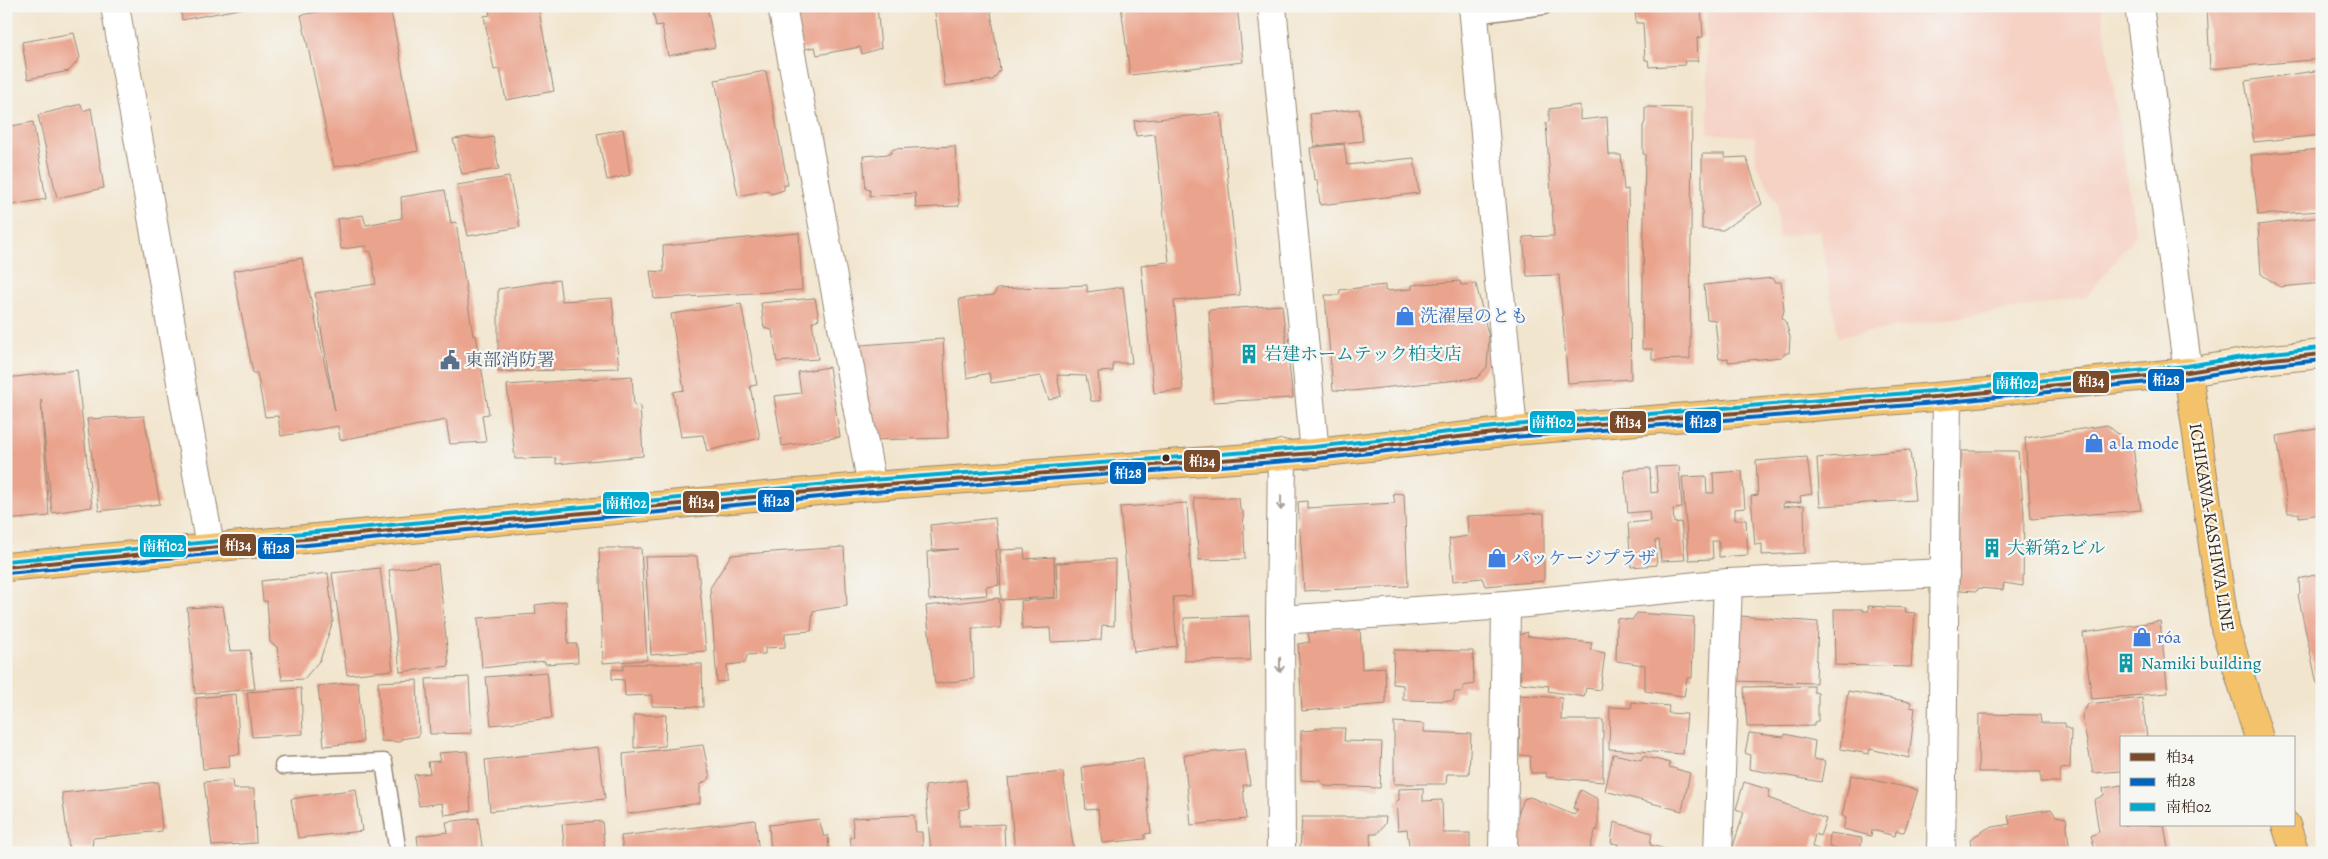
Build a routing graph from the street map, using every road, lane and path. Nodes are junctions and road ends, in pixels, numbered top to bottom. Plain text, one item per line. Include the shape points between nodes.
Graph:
1 (115, 6) edge
2 (782, 6) edge
3 (1272, 6) edge
4 (1544, 6) edge
5 (2139, 6) edge
6 (1473, 10) edge
7 (2322, 354) edge
8 (2188, 372) junction
9 (1947, 396) junction
10 (1513, 432) junction
11 (1315, 453) junction
12 (1282, 454) junction
13 (872, 486) junction
14 (210, 547) junction
15 (6, 567) edge
16 (1945, 573) junction
17 (1728, 583) junction
18 (1506, 604) junction
19 (1280, 620) junction
20 (2258, 736) edge
21 (283, 766) dead end
22 (2286, 826) edge
23 (1275, 852) edge
24 (398, 853) edge
25 (1503, 853) edge
26 (1718, 853) edge
27 (1941, 853) edge
28 (2295, 853) edge

1 - 14 street
2 - 13 street
3 - 11 street
4 - 6 lane
5 - 8 street
6 - 10 street
7 - 8 main road
8 - 9 main road
8 - 20 main road, ICHIKAWA-KASHIWA LINE via 2225,628
9 - 10 main road
9 - 16 street
10 - 11 main road
11 - 12 main road
12 - 13 main road
12 -> 19 street
13 - 14 main road
14 - 15 main road
16 - 17 street
16 - 27 street
17 - 18 street
17 - 26 street
18 - 19 street
18 - 25 street
19 -> 23 street
21 - 24 lane via 384,762
22 - 28 main road

